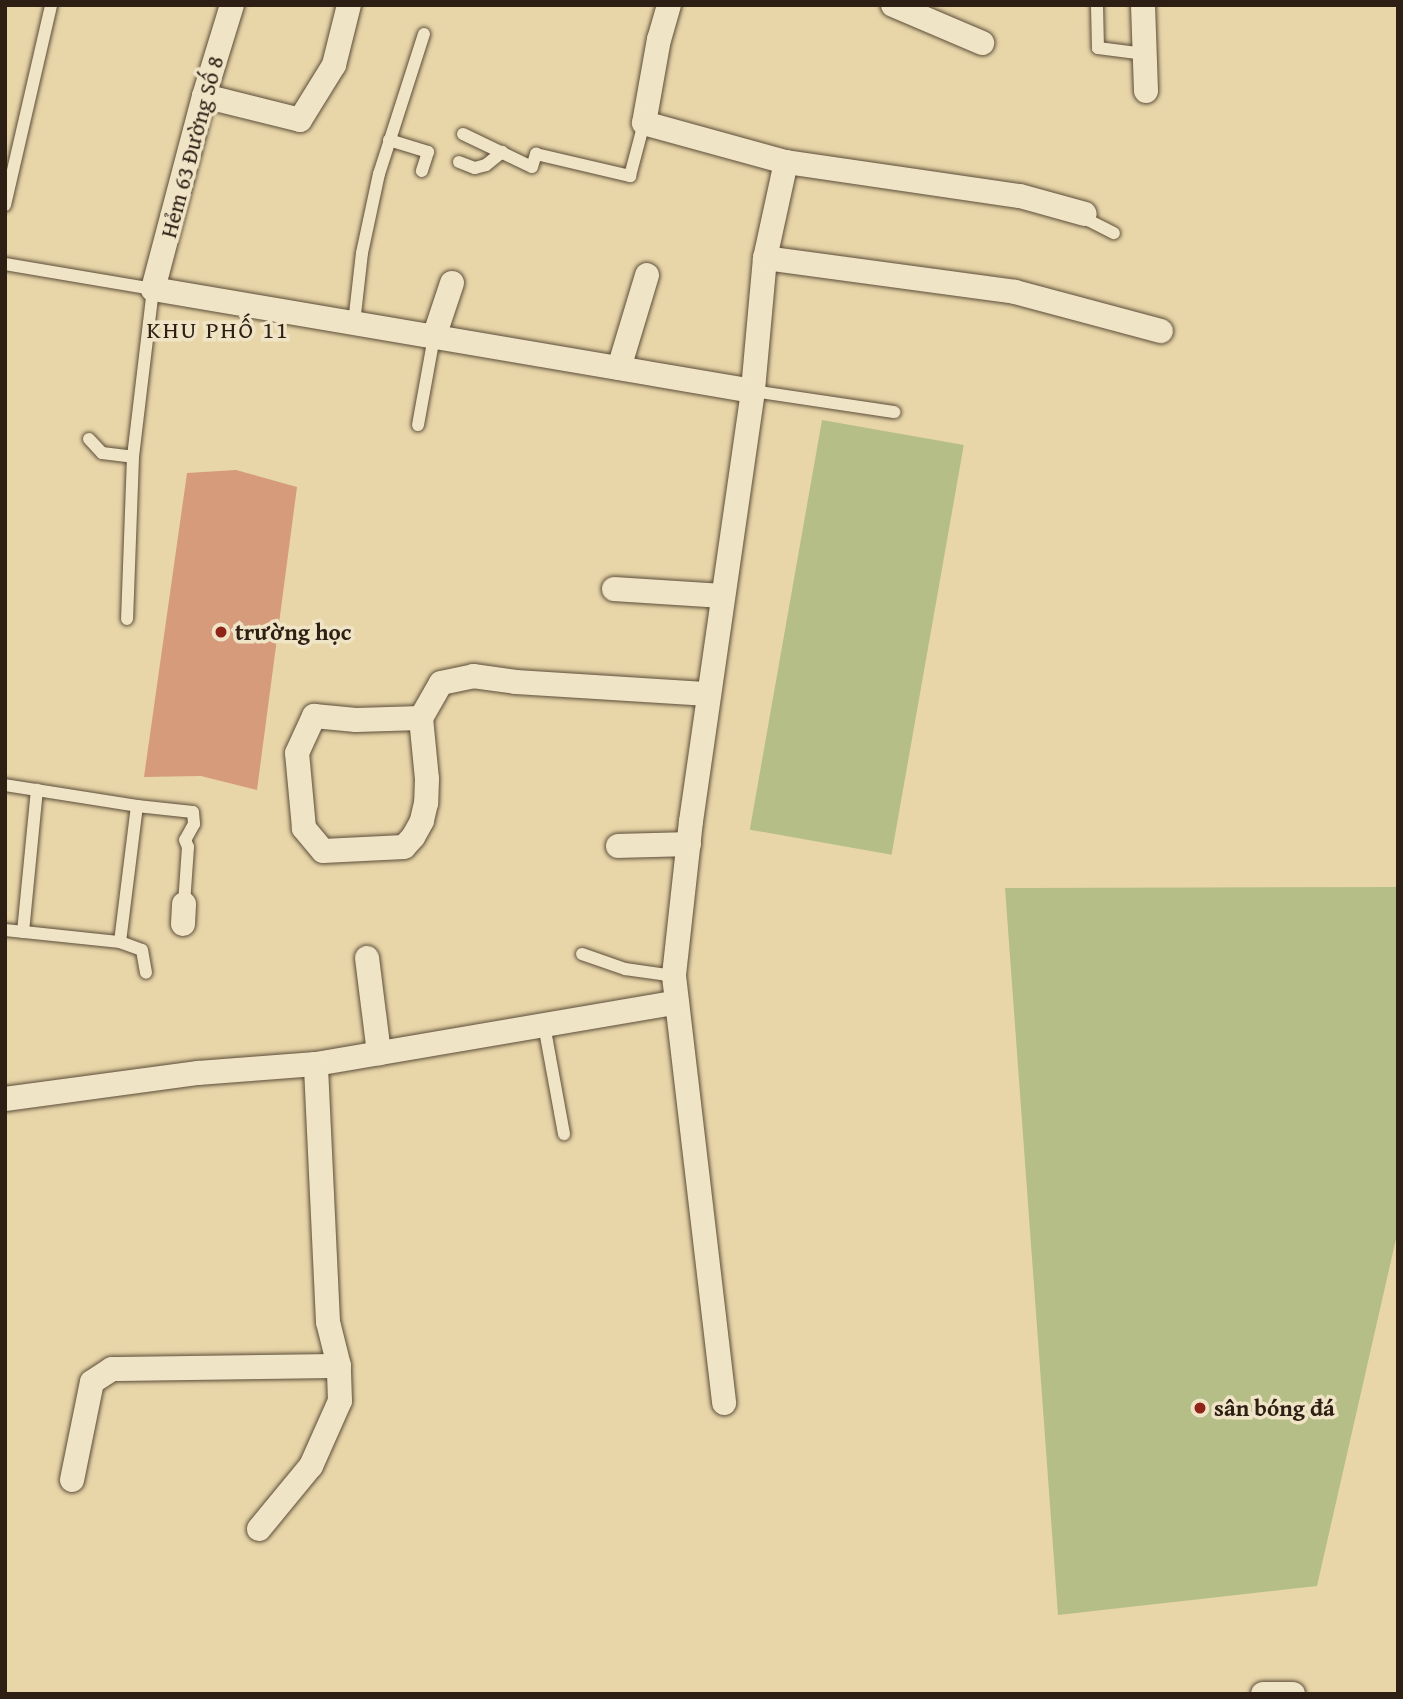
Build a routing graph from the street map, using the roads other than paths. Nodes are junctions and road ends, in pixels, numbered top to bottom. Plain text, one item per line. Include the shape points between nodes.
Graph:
1 (51, 5) edge
2 (232, 5) edge
3 (349, 5) edge
4 (670, 5) edge
5 (893, 5) edge
6 (1097, 5) edge
7 (1143, 5) edge
8 (424, 34) dead end
9 (982, 43) dead end
10 (1145, 54) junction
11 (1146, 91) dead end
12 (204, 96) junction
13 (644, 123) junction
14 (463, 134) dead end
15 (389, 140) junction
16 (502, 152) junction
17 (10, 162) edge
18 (459, 162) dead end
19 (786, 162) junction
20 (422, 171) dead end
21 (5, 205) edge
22 (1085, 214) joint
23 (1114, 233) dead end
24 (765, 258) junction
25 (5, 264) edge
26 (647, 275) dead end
27 (452, 283) dead end
28 (153, 289) junction
29 (354, 323) junction
30 (1161, 331) dead end
31 (434, 337) junction
32 (619, 368) junction
33 (753, 391) junction
34 (894, 412) dead end
35 (418, 425) dead end
36 (89, 439) dead end
37 (133, 457) junction
38 (614, 589) dead end
39 (723, 596) junction
40 (128, 619) dead end
41 (709, 694) junction
42 (421, 718) junction
43 (5, 785) edge
44 (37, 790) junction
45 (137, 806) junction
46 (689, 844) junction
47 (618, 846) dead end
48 (183, 914) dead end
49 (5, 930) edge
50 (23, 932) junction
51 (121, 942) junction
52 (582, 954) dead end
53 (367, 958) dead end
54 (146, 973) dead end
55 (674, 976) junction
56 (677, 1002) junction
57 (544, 1025) junction
58 (379, 1053) junction
59 (316, 1064) junction
60 (5, 1099) edge
61 (564, 1134) dead end
62 (340, 1366) junction
63 (724, 1403) dead end
64 (72, 1480) dead end
65 (259, 1529) dead end
66 (1263, 1694) edge
67 (1293, 1694) edge

1 - 17 lane
2 - 12 street, Hẻm 63 Đường Số 8
3 - 12 street via 334,65 300,121
4 - 13 street
5 - 9 street
6 - 10 lane via 1098,48
7 - 10 street
8 - 15 lane
10 - 11 street
12 - 28 street, Hẻm 63 Đường Số 8
13 - 16 lane via 630,176 537,154 532,167
13 - 19 street
14 - 16 lane
15 - 20 lane via 428,152
15 - 29 lane via 362,253
16 - 18 lane via 475,169
17 - 21 lane
19 - 22 street via 1020,197
19 - 24 street
22 - 23 lane
24 - 30 street via 1014,292
24 - 33 street
25 - 28 lane
26 - 32 street
27 - 31 street
28 - 29 street
28 - 37 lane
29 - 31 street
31 - 32 street
31 - 35 lane
32 - 33 street
33 - 34 lane
33 - 39 street
36 - 37 lane via 102,453
37 - 40 lane
38 - 39 street
39 - 41 street
41 - 42 street via 473,676 441,683
41 - 46 street
42 - 42 street via 314,716 297,753 304,828 323,851 404,847 413,837 426,803
43 - 44 lane
44 - 45 lane
44 - 50 lane
45 - 48 lane via 193,812 194,824 185,840
45 - 51 lane
46 - 47 street
46 - 55 street
49 - 50 lane
50 - 51 lane
51 - 54 lane via 142,950
52 - 55 lane via 625,970
53 - 58 street
55 - 56 street
56 - 57 street
56 - 63 street
57 - 58 street
57 - 61 lane
58 - 59 street
59 - 60 street via 198,1073
59 - 62 street via 328,1322
62 - 64 street via 112,1369 92,1382
62 - 65 street via 340,1401 311,1466
66 - 67 street

